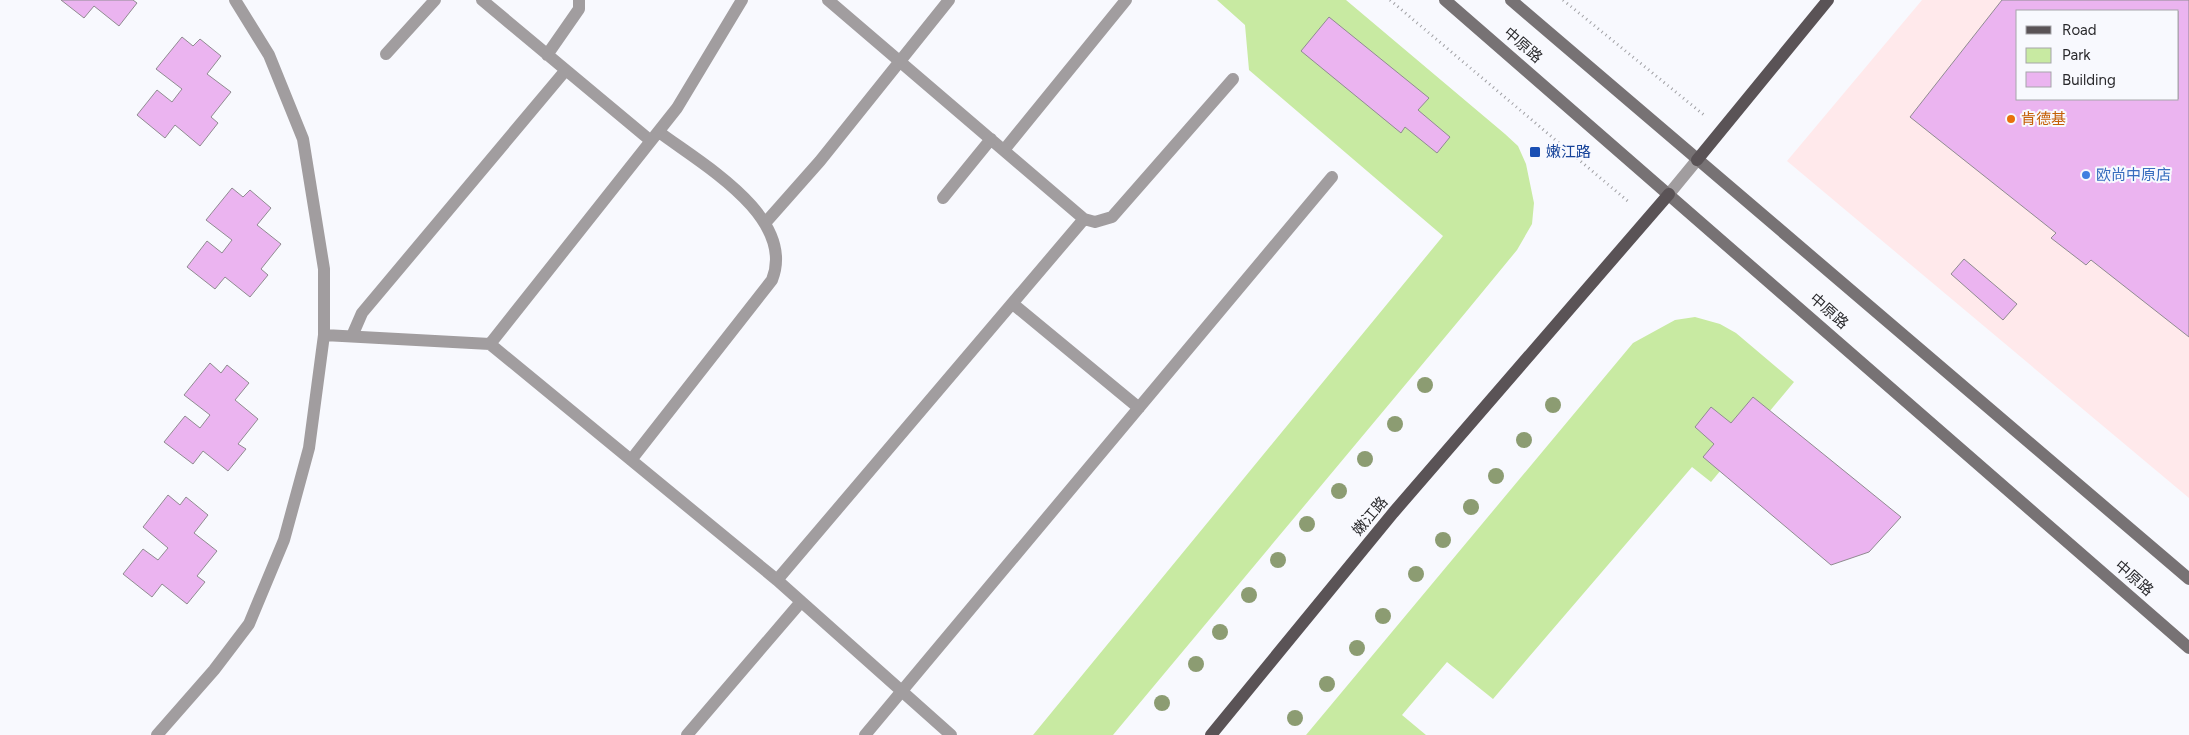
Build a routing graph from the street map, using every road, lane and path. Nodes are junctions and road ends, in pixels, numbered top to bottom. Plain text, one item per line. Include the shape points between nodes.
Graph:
1 (235, 0) edge
2 (435, 0) edge
3 (482, 0) edge
4 (579, 0) edge
5 (742, 0) edge
6 (828, 0) edge
7 (949, 0) edge
8 (1126, 0) edge
9 (1390, 0) edge
10 (1445, 0) edge
11 (1511, 0) edge
12 (1564, 0) edge
13 (1828, 0) edge
14 (386, 54) dead end
15 (547, 55) junction
16 (901, 62) junction
17 (566, 71) junction
18 (1233, 79) dead end
19 (1722, 130) junction
20 (655, 136) junction
21 (991, 139) junction
22 (1004, 150) junction
23 (1697, 160) junction
24 (1332, 177) dead end
25 (1669, 194) junction
26 (944, 198) dead end
27 (1648, 218) junction
28 (1084, 219) junction
29 (766, 222) junction
30 (1013, 304) junction
31 (324, 335) junction
32 (352, 336) junction
33 (490, 344) junction
34 (1139, 408) junction
35 (631, 460) junction
36 (2189, 579) edge
37 (777, 580) junction
38 (800, 603) junction
39 (2189, 648) edge
40 (901, 692) junction
41 (158, 735) edge
42 (687, 735) edge
43 (865, 735) edge
44 (952, 735) edge
45 (1211, 735) edge

1 - 31 street via 269,55 302,139 324,269
2 - 14 street
3 - 15 street
4 - 15 street via 579,9
5 - 20 street via 677,108
6 - 16 street
7 - 16 street
8 - 22 street
9 - 27 path
10 - 25 main road, 中原路
11 - 23 main road, 中原路
12 - 19 path
13 - 19 main road, 嫩江路
15 - 17 street
16 - 21 street
16 - 29 street
17 - 20 street
17 - 32 street via 362,313
18 - 28 street via 1112,217 1095,222
19 - 23 main road, 嫩江路
20 - 29 street via 744,197
20 - 33 street
21 - 22 street
21 - 26 street
22 - 28 street
23 - 25 street, 嫩江路
23 - 36 main road, 中原路
24 - 34 street
25 - 27 main road, 嫩江路
25 - 39 main road, 中原路
27 - 45 main road, 嫩江路 via 1393,513
28 - 30 street
29 - 35 street via 776,259 772,280
30 - 34 street
30 - 37 street
31 - 32 street
31 - 41 street via 309,448 284,540 249,624
32 - 33 street
33 - 35 street
34 - 40 street
35 - 37 street
37 - 38 street
38 - 40 street
38 - 42 street
40 - 43 street
40 - 44 street

